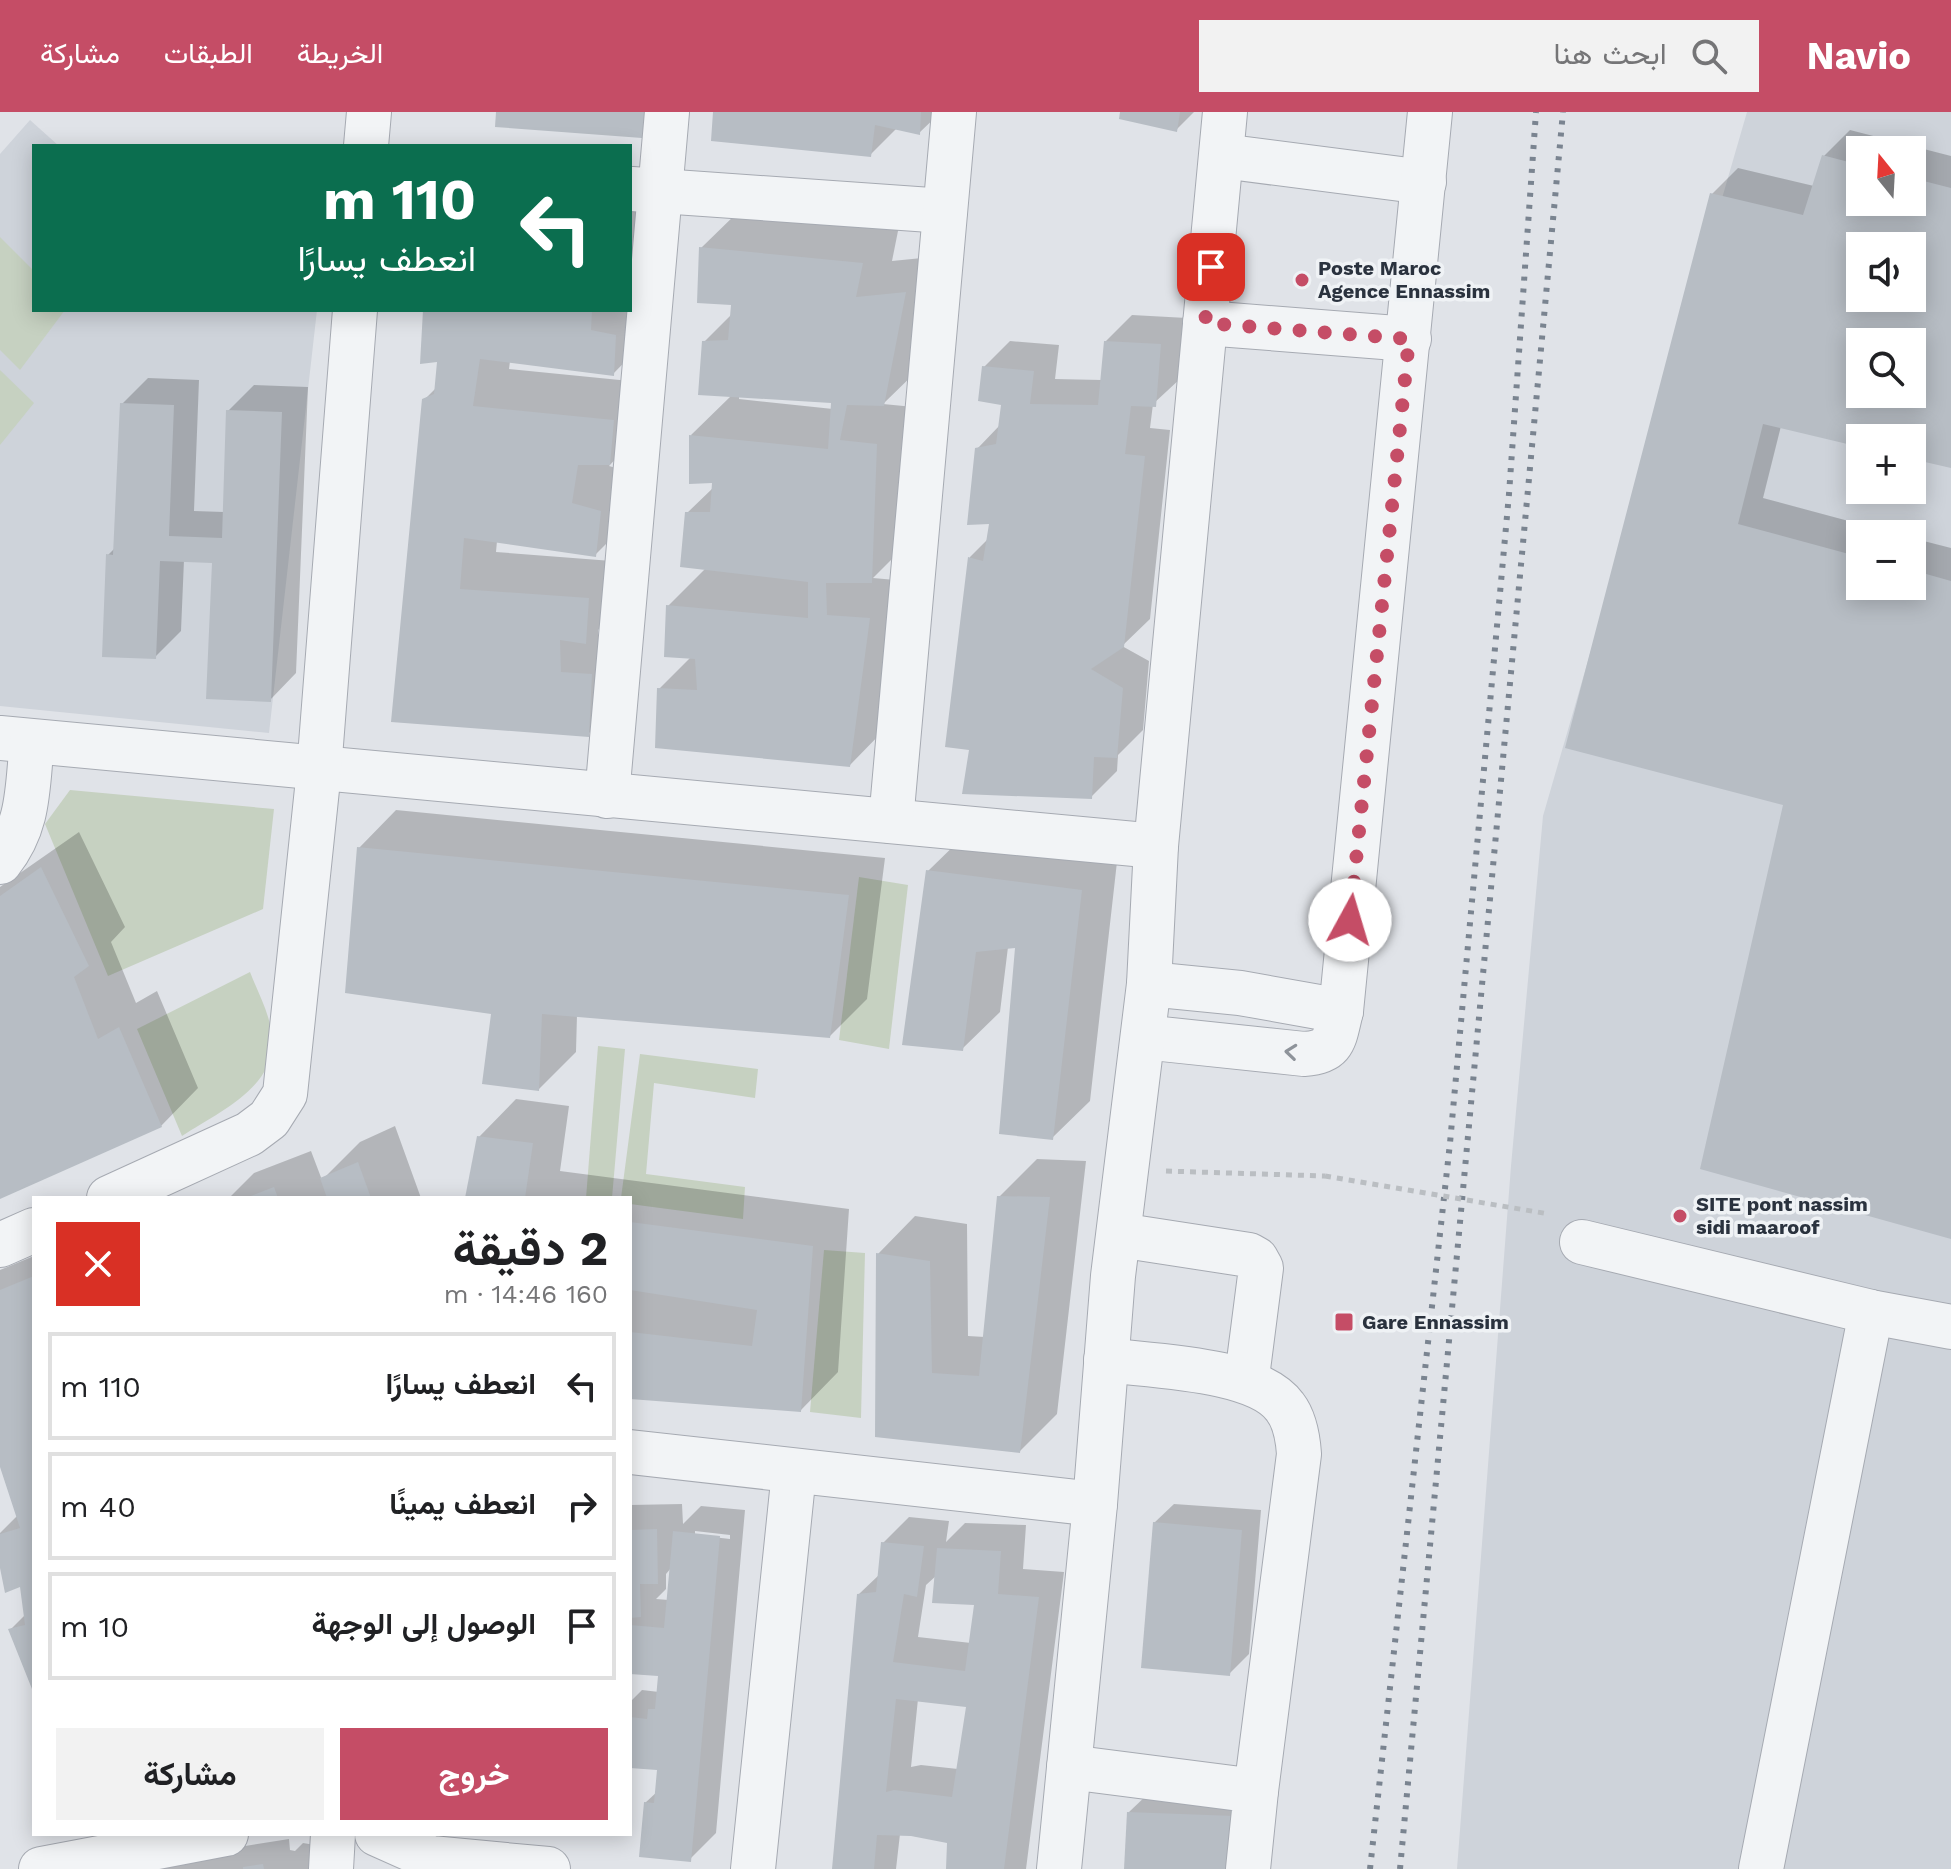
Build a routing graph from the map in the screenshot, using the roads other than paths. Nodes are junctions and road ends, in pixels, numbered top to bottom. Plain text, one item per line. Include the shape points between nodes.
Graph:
1 (369, 112) edge
2 (667, 112) edge
3 (954, 112) edge
4 (1225, 112) edge
5 (1430, 112) edge
6 (366, 144) edge
7 (1222, 156) junction
8 (1424, 182) junction
9 (645, 190) edge
10 (945, 211) junction
11 (355, 312) edge
12 (1205, 323) junction
13 (1409, 339) junction
14 (16, 740) edge
15 (319, 770) junction
16 (607, 796) junction
17 (891, 821) junction
18 (1156, 846) junction
19 (0, 862) edge
20 (1149, 984) junction
21 (1341, 1011) junction
22 (1143, 1037) junction
23 (151, 1189) edge
24 (118, 1196) edge
25 (32, 1231) edge
26 (1119, 1235) junction
27 (1582, 1242) dead end
28 (0, 1245) edge
29 (1871, 1312) junction
30 (1951, 1327) edge
31 (1106, 1360) junction
32 (1236, 1377) junction
33 (632, 1452) edge
34 (794, 1472) junction
35 (1095, 1504) junction
36 (1069, 1767) junction
37 (1256, 1791) junction
38 (215, 1836) edge
39 (333, 1836) edge
40 (382, 1836) edge
41 (41, 1869) edge
42 (331, 1869) edge
43 (548, 1869) edge
44 (753, 1869) edge
45 (1059, 1869) edge
46 (1248, 1869) edge
47 (1761, 1869) edge

1 - 6 street
2 - 9 street
3 - 10 street
4 - 7 street
5 - 8 street
7 - 8 street
7 - 12 street
8 - 13 street
9 - 10 street
9 - 16 street
10 - 17 street
11 - 15 street
12 - 13 street
12 - 18 street
13 - 21 street
14 - 15 street
14 - 19 street via 23,824
15 - 16 street
15 - 23 street via 285,1094 269,1119 249,1134
16 - 17 street
17 - 18 street
18 - 20 street
20 - 21 street
20 - 22 street
21 -> 22 street via 1333,1042 1318,1053
22 - 26 street
23 - 24 street
25 - 28 street
26 - 31 street
26 - 32 street via 1256,1259 1261,1268 1248,1369
27 - 29 street
29 - 30 street
29 - 47 street
31 - 32 street
31 - 35 street
32 - 37 street via 1285,1406 1299,1454
33 - 34 street
34 - 35 street
34 - 44 street
35 - 36 street
36 - 37 street
36 - 45 street
37 - 46 street
38 - 41 street
39 - 42 street
40 - 43 street via 431,1858

